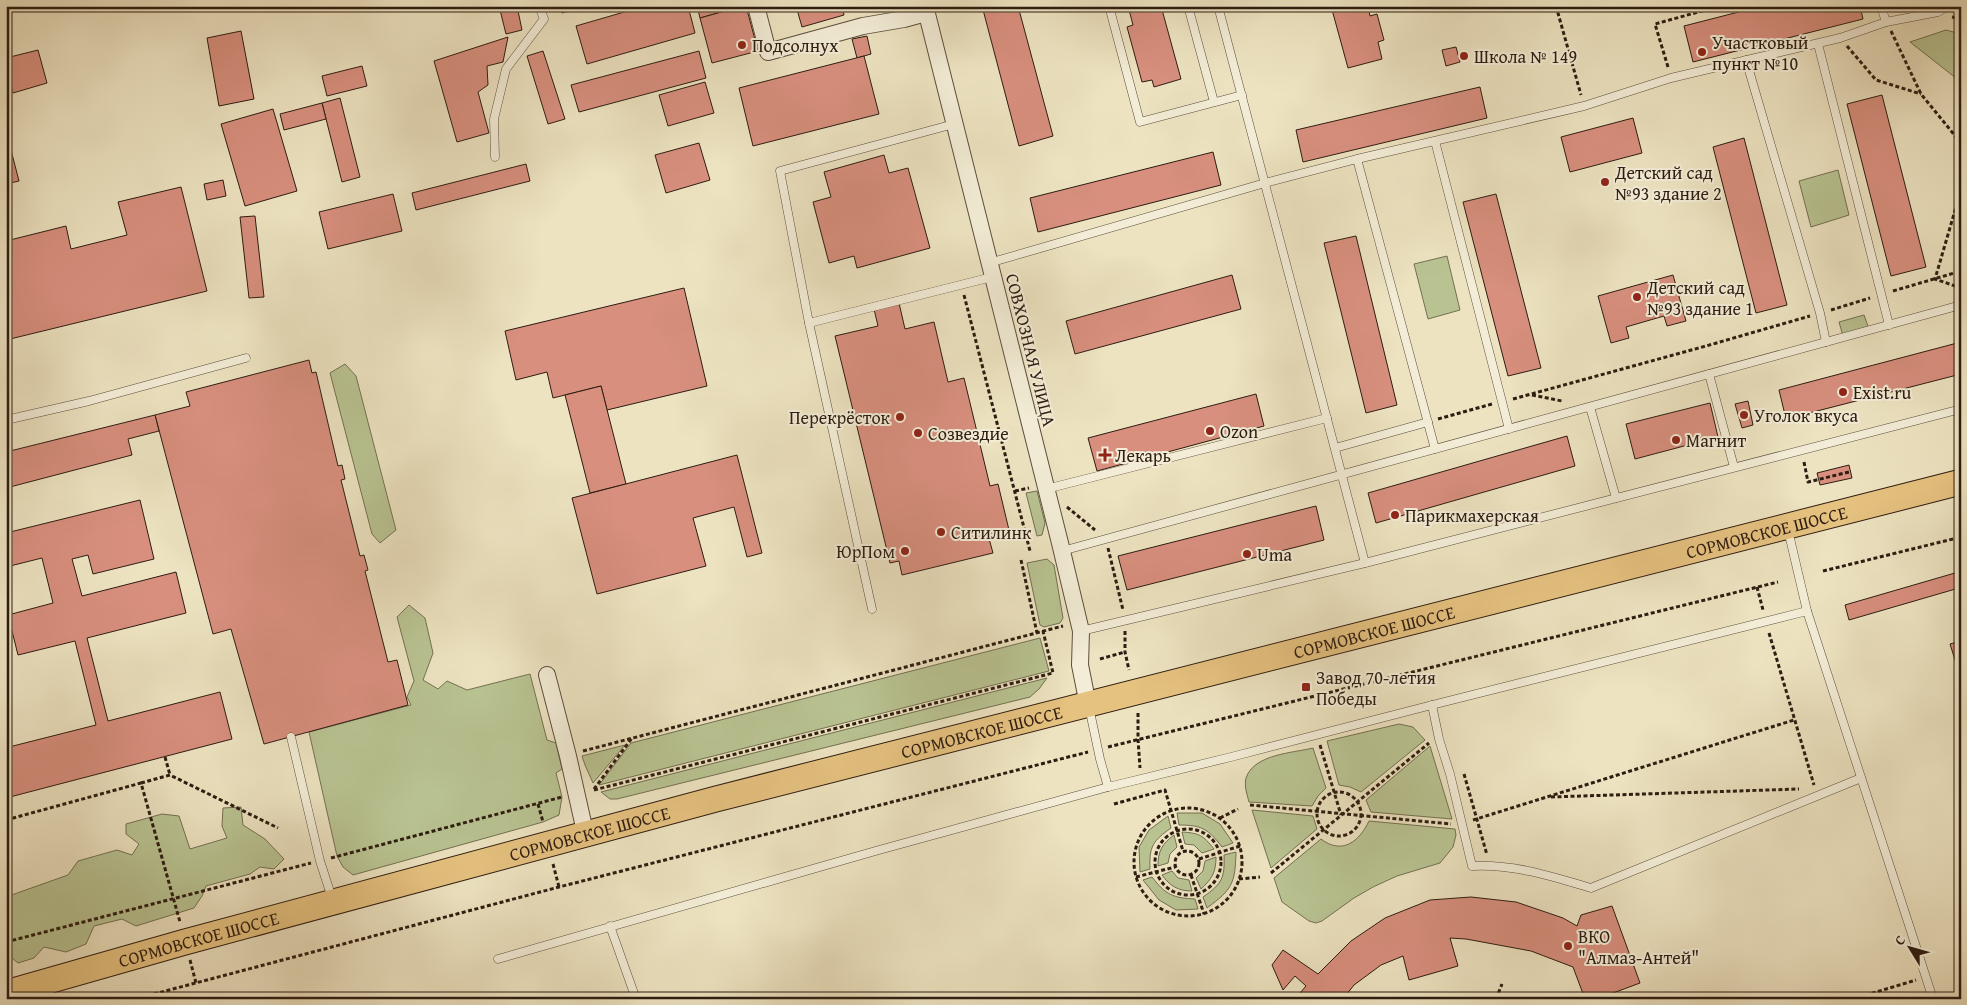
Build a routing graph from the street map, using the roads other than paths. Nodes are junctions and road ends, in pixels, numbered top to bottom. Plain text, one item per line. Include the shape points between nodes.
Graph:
1 (539, 6) edge
2 (756, 6) edge
3 (1109, 6) edge
4 (1188, 6) edge
5 (1218, 6) edge
6 (1881, 6) edge
7 (1948, 6) edge
8 (926, 9) edge
9 (1886, 22) junction
10 (1818, 44) junction
11 (1746, 60) junction
12 (1242, 95) junction
13 (1214, 102) junction
14 (954, 124) junction
15 (1435, 141) junction
16 (495, 157) dead end
17 (1357, 159) junction
18 (1265, 184) junction
19 (990, 270) junction
20 (1961, 305) edge
21 (809, 323) junction
22 (1889, 325) junction
23 (1826, 342) junction
24 (246, 358) dead end
25 (1708, 374) junction
26 (1590, 407) junction
27 (1961, 409) edge
28 (1327, 418) junction
29 (6, 420) edge
30 (1428, 422) junction
31 (1510, 429) junction
32 (1335, 448) junction
33 (1434, 449) junction
34 (1734, 467) junction
35 (1342, 475) junction
36 (1961, 482) edge
37 (1041, 488) junction
38 (1616, 498) junction
39 (1787, 526) junction
40 (1062, 551) junction
41 (1365, 563) junction
42 (872, 609) dead end
43 (1807, 611) junction
44 (1080, 626) junction
45 (547, 675) dead end
46 (1088, 705) junction
47 (1432, 705) junction
48 (291, 737) dead end
49 (1861, 778) junction
50 (1108, 787) junction
51 (586, 836) junction
52 (333, 903) junction
53 (610, 926) junction
54 (498, 959) dead end
55 (6, 993) edge
56 (636, 999) edge
57 (1933, 999) edge

1 - 16 lane via 544,19 506,69 494,120
2 - 8 street via 768,52 863,26 904,19
3 - 13 lane via 1140,122
4 - 13 lane
5 - 12 lane
6 - 9 lane
7 - 9 lane via 1938,12
8 - 14 street, СОВХОЗНАЯ УЛИЦА
9 - 10 lane
10 - 11 lane
10 - 22 lane
11 - 15 lane via 1671,78 1584,106
11 - 23 lane
12 - 13 lane
12 - 18 lane
14 - 19 street, СОВХОЗНАЯ УЛИЦА
14 - 21 lane via 780,171
15 - 17 lane
15 - 31 lane
17 - 18 lane
17 - 30 lane
18 - 19 lane
18 - 28 lane
19 - 21 lane via 961,284
19 - 37 street, СОВХОЗНАЯ УЛИЦА
20 - 22 lane
21 - 42 lane
22 - 23 lane
23 - 25 lane
24 - 29 lane
25 - 26 lane
25 - 34 lane
26 - 31 lane
26 - 38 lane
27 - 34 lane
28 - 32 lane
28 - 37 lane
30 - 32 lane
30 - 33 lane
31 - 33 lane
32 - 35 lane
33 - 35 lane
34 - 38 lane
35 - 40 lane
35 - 41 lane
36 - 39 main road, СОРМОВСКОЕ ШОССЕ
37 - 40 street, СОВХОЗНАЯ УЛИЦА
38 - 41 lane
39 - 43 lane
39 - 46 main road, СОРМОВСКОЕ ШОССЕ
40 - 44 street, СОВХОЗНАЯ УЛИЦА
41 - 44 lane via 1126,620
43 - 47 lane
43 - 49 lane
44 - 46 street, СОВХОЗНАЯ УЛИЦА via 1080,665
45 - 51 street
46 - 50 lane
46 - 51 main road, СОРМОВСКОЕ ШОССЕ
47 - 49 lane via 1472,866 1532,871 1591,888 1817,792
47 - 50 lane
48 - 52 lane
49 - 57 lane
50 - 53 lane
51 - 52 main road, СОРМОВСКОЕ ШОССЕ
52 - 55 main road, СОРМОВСКОЕ ШОССЕ
53 - 54 lane
53 - 56 lane

